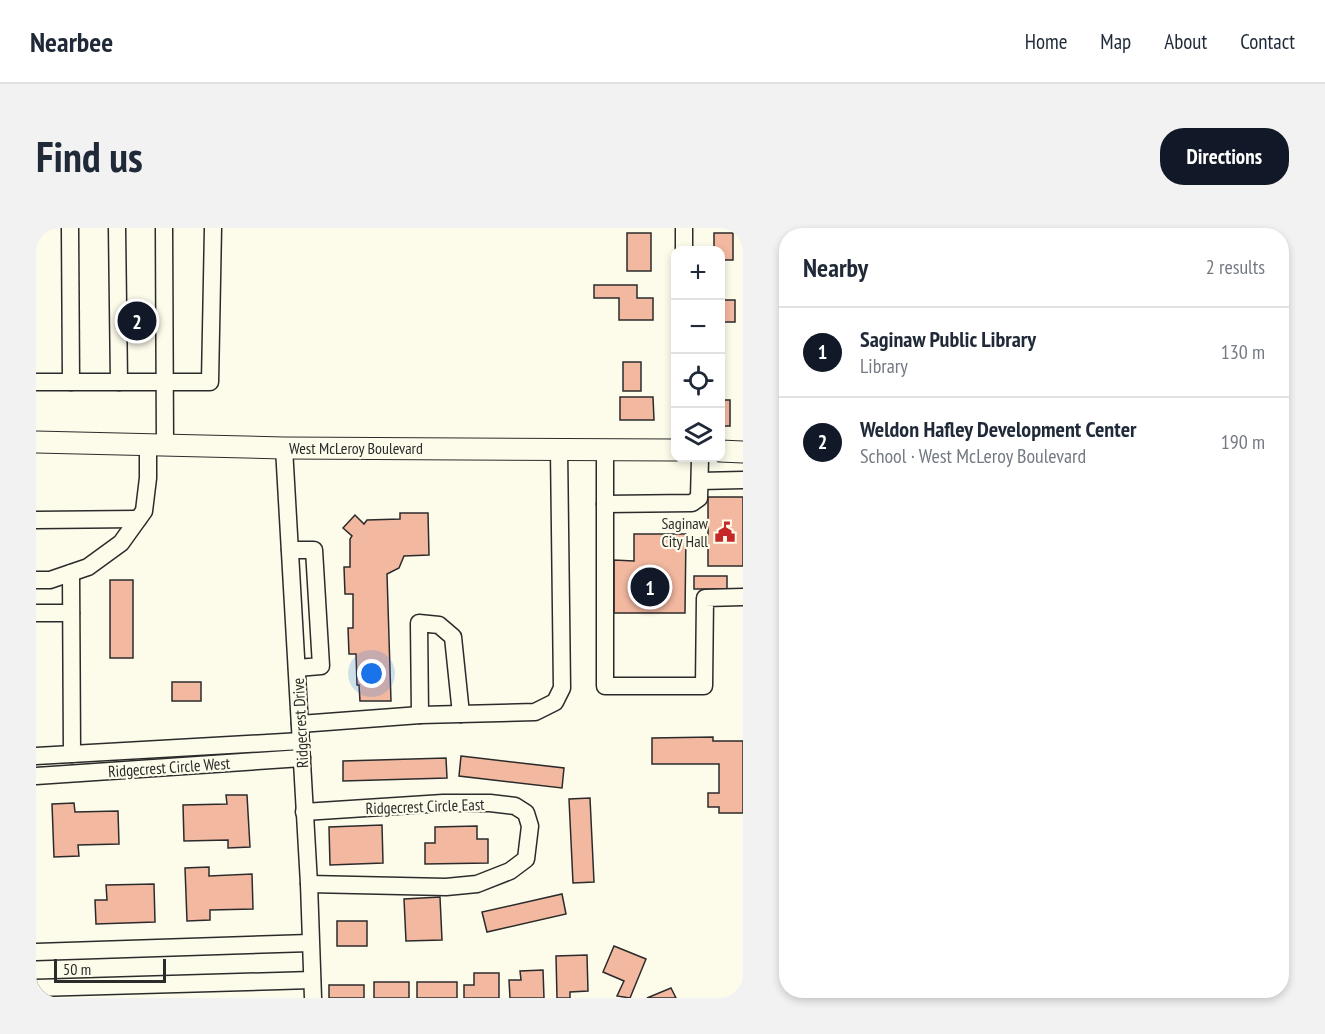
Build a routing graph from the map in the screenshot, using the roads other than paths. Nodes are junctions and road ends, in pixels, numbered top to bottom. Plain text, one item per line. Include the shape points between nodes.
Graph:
1 (70, 228) edge
2 (117, 228) edge
3 (164, 228) edge
4 (213, 228) edge
5 (684, 228) edge
6 (684, 246) edge
7 (36, 382) edge
8 (71, 382) junction
9 (119, 382) junction
10 (165, 382) junction
11 (36, 442) edge
12 (156, 445) junction
13 (284, 448) junction
14 (559, 449) junction
15 (605, 450) junction
16 (671, 450) edge
17 (725, 451) edge
18 (743, 452) edge
19 (700, 462) edge
20 (743, 480) edge
21 (700, 481) junction
22 (605, 504) junction
23 (138, 519) junction
24 (36, 520) edge
25 (290, 550) junction
26 (71, 573) junction
27 (36, 580) edge
28 (743, 597) edge
29 (36, 613) edge
30 (71, 613) junction
31 (297, 668) junction
32 (461, 714) junction
33 (420, 716) junction
34 (300, 723) junction
35 (301, 750) junction
36 (72, 754) junction
37 (36, 756) edge
38 (36, 776) edge
39 (304, 812) junction
40 (309, 884) junction
41 (309, 943) junction
42 (36, 952) edge
43 (312, 980) junction
44 (36, 988) edge
45 (86, 992) edge
46 (313, 998) edge

1 - 8 street
2 - 9 street
3 - 10 street
4 - 10 street via 210,382
5 - 6 street
7 - 8 street
8 - 9 street
9 - 10 street
10 - 12 street
11 - 12 main road, West McLeroy Boulevard
12 - 13 main road, West McLeroy Boulevard
12 - 23 street via 144,511
13 - 14 main road, West McLeroy Boulevard
13 - 25 street, Ridgecrest Drive
14 - 15 main road, West McLeroy Boulevard
14 - 32 street via 562,688 555,702 535,712
15 - 16 main road, West McLeroy Boulevard
15 - 22 street
17 - 18 main road
19 - 21 street
20 - 21 street
21 - 22 street via 699,498 692,503
22 - 28 street via 605,686 704,686 705,598
23 - 24 street
23 - 26 street via 121,543 88,567
25 - 31 street, Ridgecrest Drive
25 - 31 street via 314,550 321,666
26 - 27 street
26 - 30 street
29 - 30 street
30 - 36 street
31 - 34 street, Ridgecrest Drive
32 - 33 street
32 - 33 street via 453,637 439,625 419,623
33 - 34 street
34 - 35 street, Ridgecrest Drive
35 - 36 street
35 - 38 street, Ridgecrest Circle West
35 - 39 street, Ridgecrest Drive
36 - 37 street
39 - 40 street, Ridgecrest Drive
39 - 40 street, Ridgecrest Circle East via 490,803 514,806 526,813 530,826 526,859 510,871 477,884
40 - 41 street, Ridgecrest Drive
41 - 42 street
41 - 43 street, Ridgecrest Drive
43 - 45 street
43 - 46 street, Ridgecrest Drive
44 - 45 street

